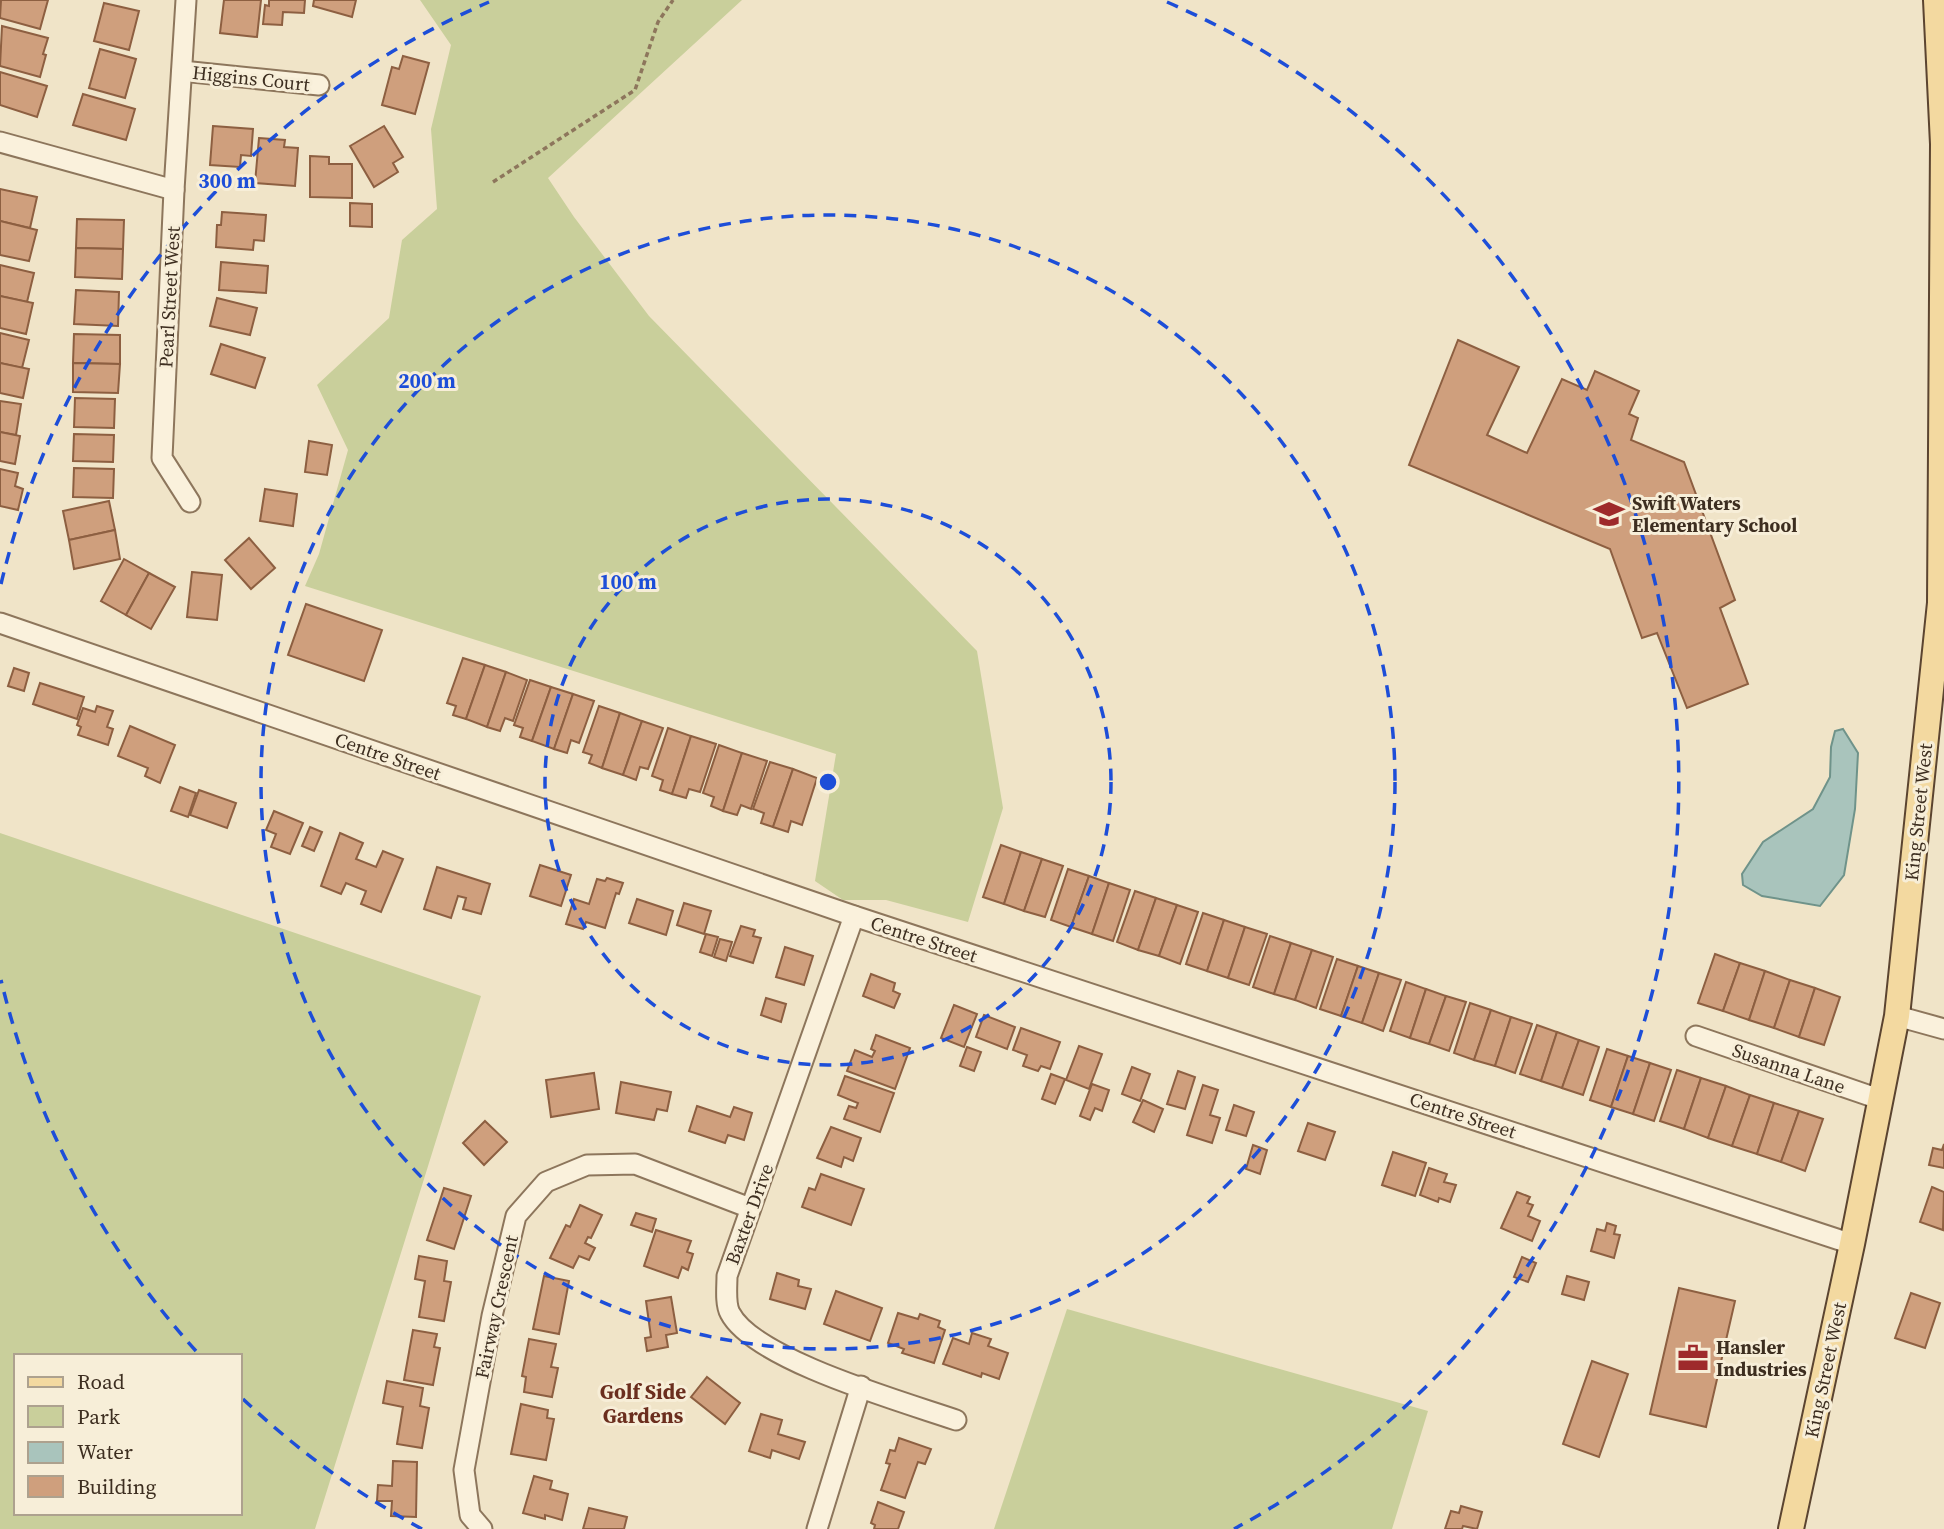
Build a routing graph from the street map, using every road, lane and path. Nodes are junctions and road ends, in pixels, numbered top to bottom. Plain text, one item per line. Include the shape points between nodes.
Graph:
1 (186, 0) edge
2 (673, 0) edge
3 (1936, 0) edge
4 (182, 71) junction
5 (319, 85) dead end
6 (0, 142) edge
7 (493, 182) dead end
8 (174, 190) junction
9 (190, 502) dead end
10 (0, 623) edge
11 (854, 916) junction
12 (1897, 1016) junction
13 (1944, 1029) edge
14 (1696, 1036) dead end
15 (1882, 1100) junction
16 (750, 1208) junction
17 (1852, 1244) junction
18 (861, 1386) junction
19 (956, 1420) dead end
20 (1795, 1528) edge
21 (482, 1529) edge
22 (817, 1529) edge

1 - 4 street, Pearl Street West
2 - 7 path via 658,22 635,90
3 - 12 main road, King Street West via 1943,144 1940,597
4 - 5 street, Higgins Court
4 - 8 street, Pearl Street West
6 - 8 street
8 - 9 street, Pearl Street West via 162,458
10 - 11 street, Centre Street
11 - 16 street, Baxter Drive
11 - 17 street, Centre Street
12 - 13 street
12 - 15 main road, King Street West
14 - 15 street, Susanna Lane
15 - 17 main road, King Street West
16 - 18 street, Baxter Drive via 727,1276 729,1312 753,1339 772,1350
16 - 21 street, Fairway Crescent via 635,1164 587,1165 546,1182 516,1216 464,1470 470,1515
17 - 20 main road, King Street West
18 - 19 street, Baxter Drive
18 - 22 street

